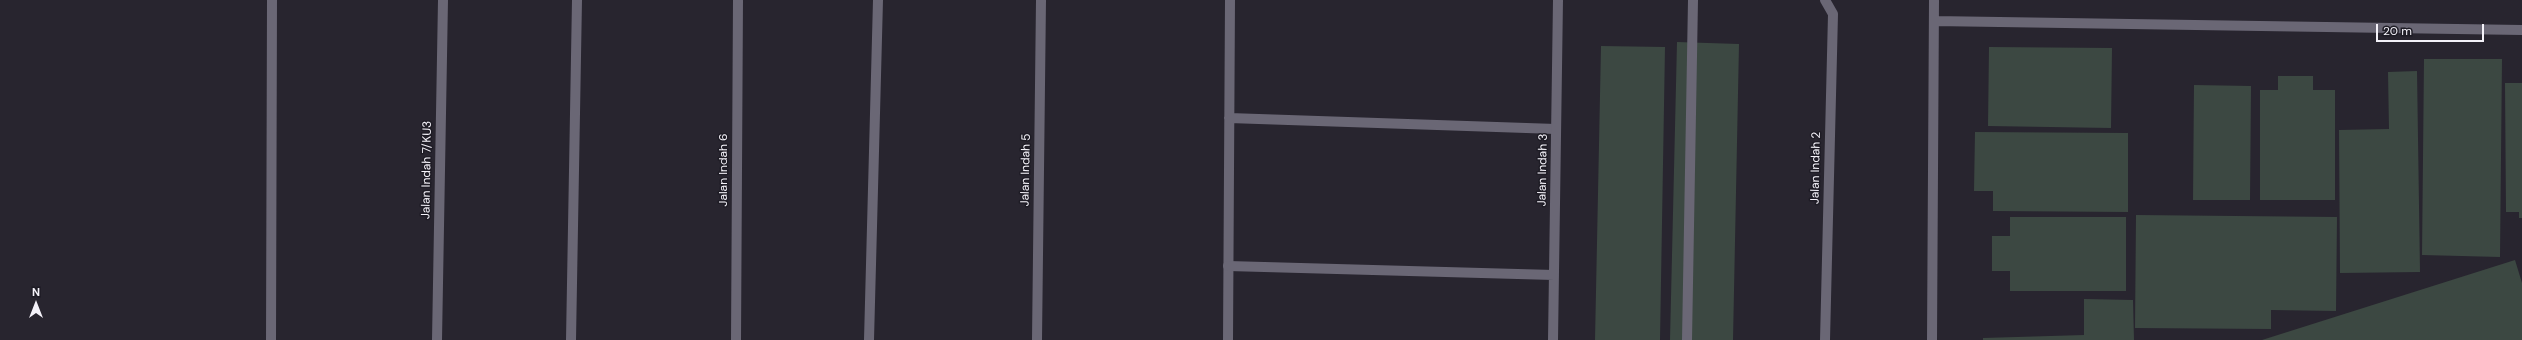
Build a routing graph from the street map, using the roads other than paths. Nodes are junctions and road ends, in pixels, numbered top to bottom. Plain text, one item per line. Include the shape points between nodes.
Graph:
1 (272, 0) edge
2 (443, 0) edge
3 (577, 0) edge
4 (738, 0) edge
5 (878, 0) edge
6 (1041, 0) edge
7 (1230, 0) edge
8 (1558, 0) edge
9 (1693, 0) edge
10 (1825, 0) edge
11 (1934, 0) edge
12 (1934, 21) junction
13 (2522, 30) edge
14 (1229, 118) junction
15 (1556, 129) junction
16 (1228, 266) junction
17 (1554, 275) junction
18 (271, 340) edge
19 (437, 340) edge
20 (571, 340) edge
21 (736, 340) edge
22 (869, 340) edge
23 (1036, 340) edge
24 (1228, 340) edge
25 (1553, 340) edge
26 (1687, 340) edge
27 (1825, 340) edge
28 (1932, 340) edge

1 - 18 street
2 - 19 street, Jalan Indah 7/KU3
3 - 20 street
4 - 21 street, Jalan Indah 6
5 - 22 street
6 - 23 street, Jalan Indah 5
7 - 14 street
8 - 15 street, Jalan Indah 3
9 - 26 street
10 - 27 street, Jalan Indah 2 via 1833,14
11 - 12 street
12 - 13 street
12 - 28 street
14 - 15 street
14 - 16 street
15 - 17 street, Jalan Indah 3
16 - 17 street
16 - 24 street
17 - 25 street, Jalan Indah 3

